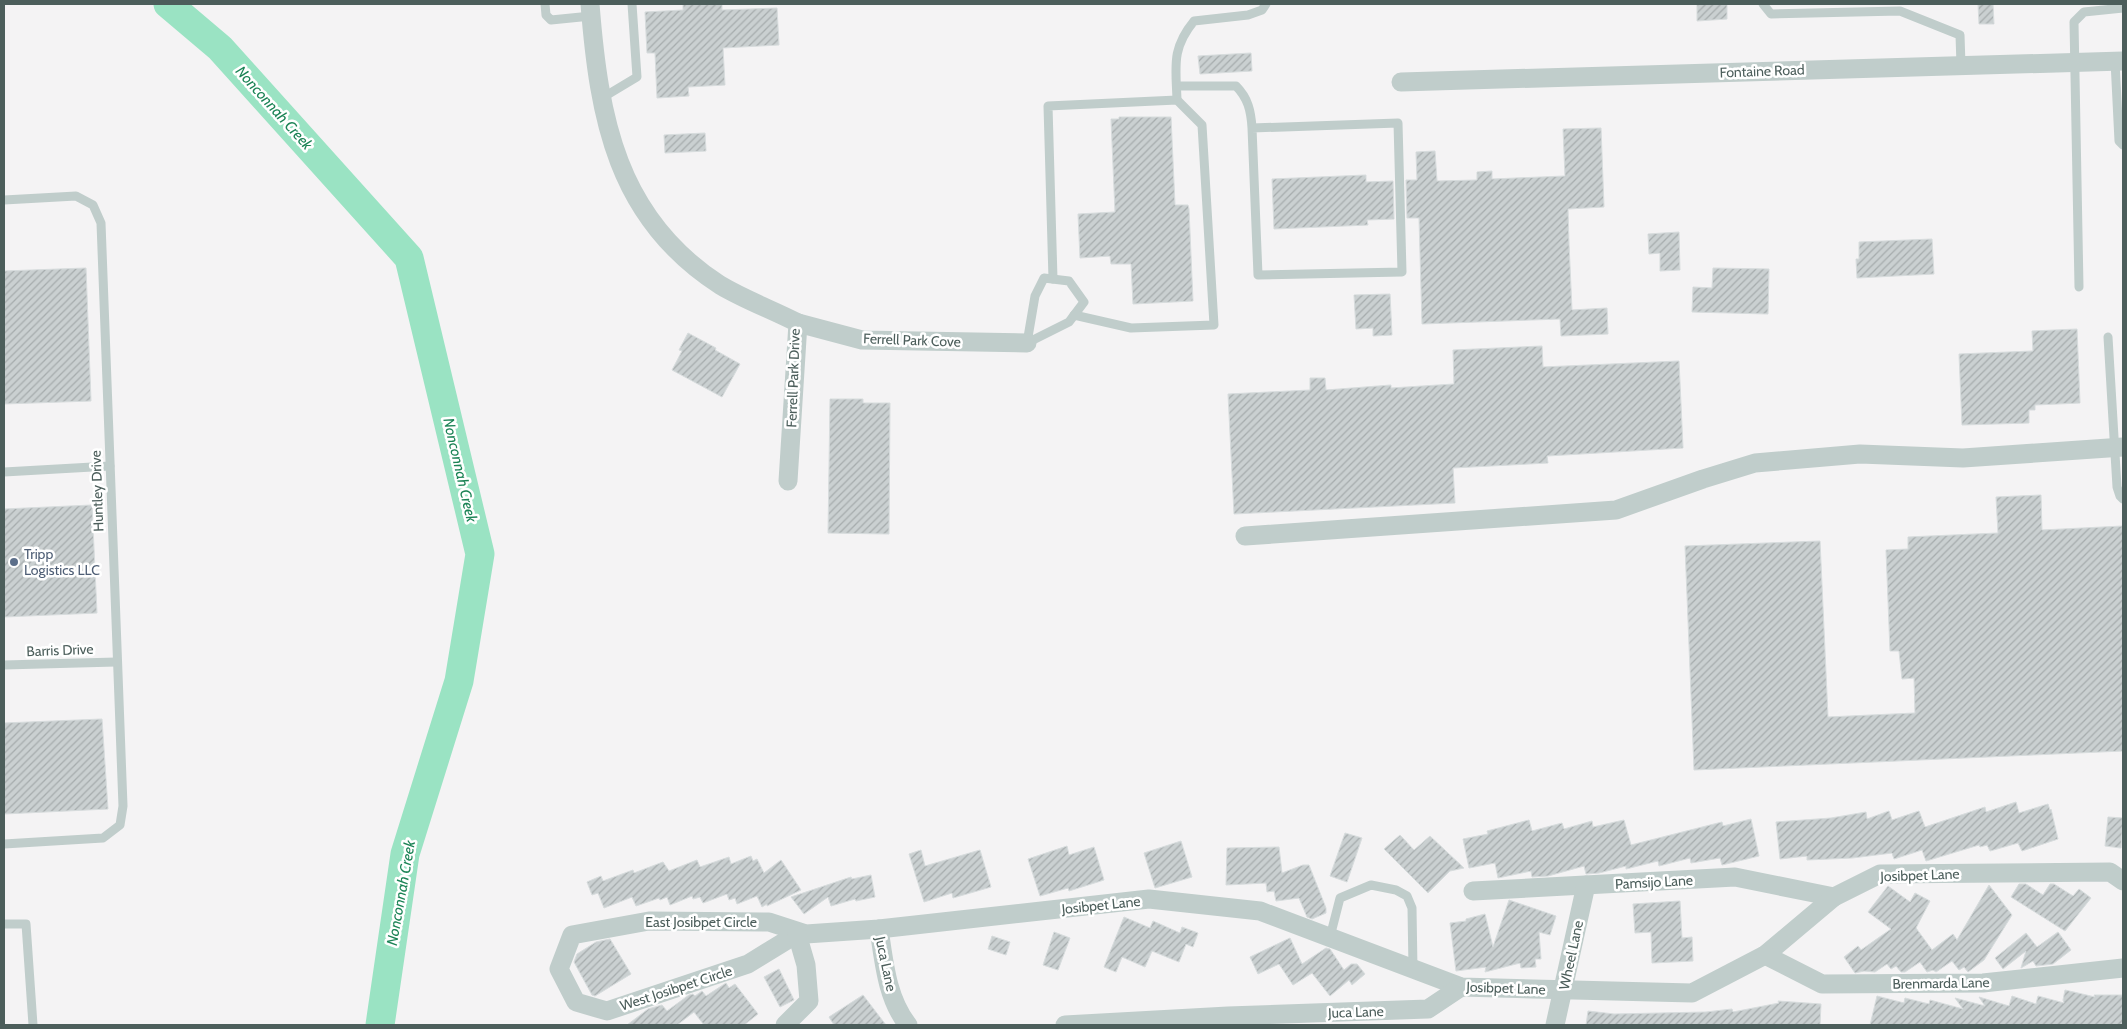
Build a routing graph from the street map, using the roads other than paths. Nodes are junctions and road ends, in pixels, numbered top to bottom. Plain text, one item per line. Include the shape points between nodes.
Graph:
1 (545, 4) edge
2 (632, 4) edge
3 (1266, 4) edge
4 (1763, 4) edge
5 (2123, 8) edge
6 (591, 10) edge
7 (2119, 61) edge
8 (2075, 62) junction
9 (1961, 66) junction
10 (1401, 82) dead end
11 (1177, 86) junction
12 (601, 98) junction
13 (1177, 100) junction
14 (1252, 128) junction
15 (2123, 145) edge
16 (4, 200) edge
17 (1054, 279) junction
18 (2079, 287) dead end
19 (1074, 315) junction
20 (798, 324) junction
21 (2108, 337) dead end
22 (1027, 344) junction
23 (2118, 448) edge
24 (110, 466) junction
25 (4, 472) edge
26 (788, 481) dead end
27 (2123, 499) edge
28 (1245, 536) dead end
29 (116, 662) junction
30 (4, 665) edge
31 (4, 844) edge
32 (2123, 880) edge
33 (1586, 885) junction
34 (1473, 891) dead end
35 (1834, 898) junction
36 (4, 924) edge
37 (879, 929) junction
38 (802, 934) junction
39 (1330, 937) junction
40 (1765, 955) junction
41 (2123, 968) edge
42 (559, 969) joint
43 (1413, 969) junction
44 (1461, 987) junction
45 (1564, 990) junction
46 (1226, 1021) edge
47 (33, 1025) edge
48 (784, 1025) edge
49 (908, 1025) edge
50 (1065, 1025) edge
51 (1555, 1025) edge

1 - 6 lane via 546,15 551,20
2 - 12 lane via 637,77
3 - 11 lane via 1262,10 1248,15 1194,21 1182,36 1176,62
4 - 9 lane via 1771,14 1900,11 1960,35
5 - 8 lane via 2084,12 2074,22
6 - 12 street, Ferrell Park Drive
7 - 8 street, Fontaine Road
7 - 15 lane via 2119,140
8 - 9 street, Fontaine Road
8 - 18 lane
9 - 10 street, Fontaine Road
11 - 13 lane
11 - 14 lane via 1236,86 1245,95
12 - 20 street, Ferrell Park Drive via 609,136 623,174 644,211 671,243 719,284
13 - 17 lane via 1048,106
13 - 19 lane via 1202,125 1214,325 1131,328
14 - 14 lane via 1258,275 1402,272 1398,123
16 - 24 lane, Huntley Drive via 76,196 93,205 101,223
17 - 19 lane via 1069,281 1084,302
17 - 22 lane via 1044,278 1034,296
19 - 22 lane via 1069,322
20 - 22 street, Ferrell Park Cove via 862,340
20 - 26 street, Ferrell Park Drive
21 - 23 lane
23 - 27 lane via 2117,487
23 - 28 street via 1963,458 1860,454 1755,464 1616,510
24 - 25 lane
24 - 29 lane, Huntley Drive
29 - 30 lane, Barris Drive
29 - 31 lane, Huntley Drive via 123,806 120,825 103,838
32 - 35 street, Josibpet Lane via 2110,872 1880,874
33 - 34 street, Pamsijo Lane
33 - 35 street, Pamsijo Lane via 1735,878
33 - 45 street, Wheel Lane
35 - 40 street, Josibpet Lane
36 - 47 lane via 26,924
37 - 38 street, Josibpet Lane
37 - 39 street, Josibpet Lane via 1149,899 1260,911
37 - 49 street, Juca Lane via 888,982 900,1015
38 - 42 street, East Josibpet Circle via 769,922 649,921 572,935
38 - 42 street, West Josibpet Circle via 748,964 607,1011 576,1002
38 - 48 street via 809,1001
39 - 43 street, Josibpet Lane
39 - 43 lane via 1340,898 1371,885 1396,890 1407,896 1412,908
40 - 41 street, Brenmarda Lane via 1822,984 1983,983
40 - 45 street, Josibpet Lane via 1692,993
43 - 44 street, Josibpet Lane
44 - 45 street, Josibpet Lane
44 - 46 street, Juca Lane via 1428,1009
45 - 51 street, Wheel Lane
46 - 50 street, Juca Lane

